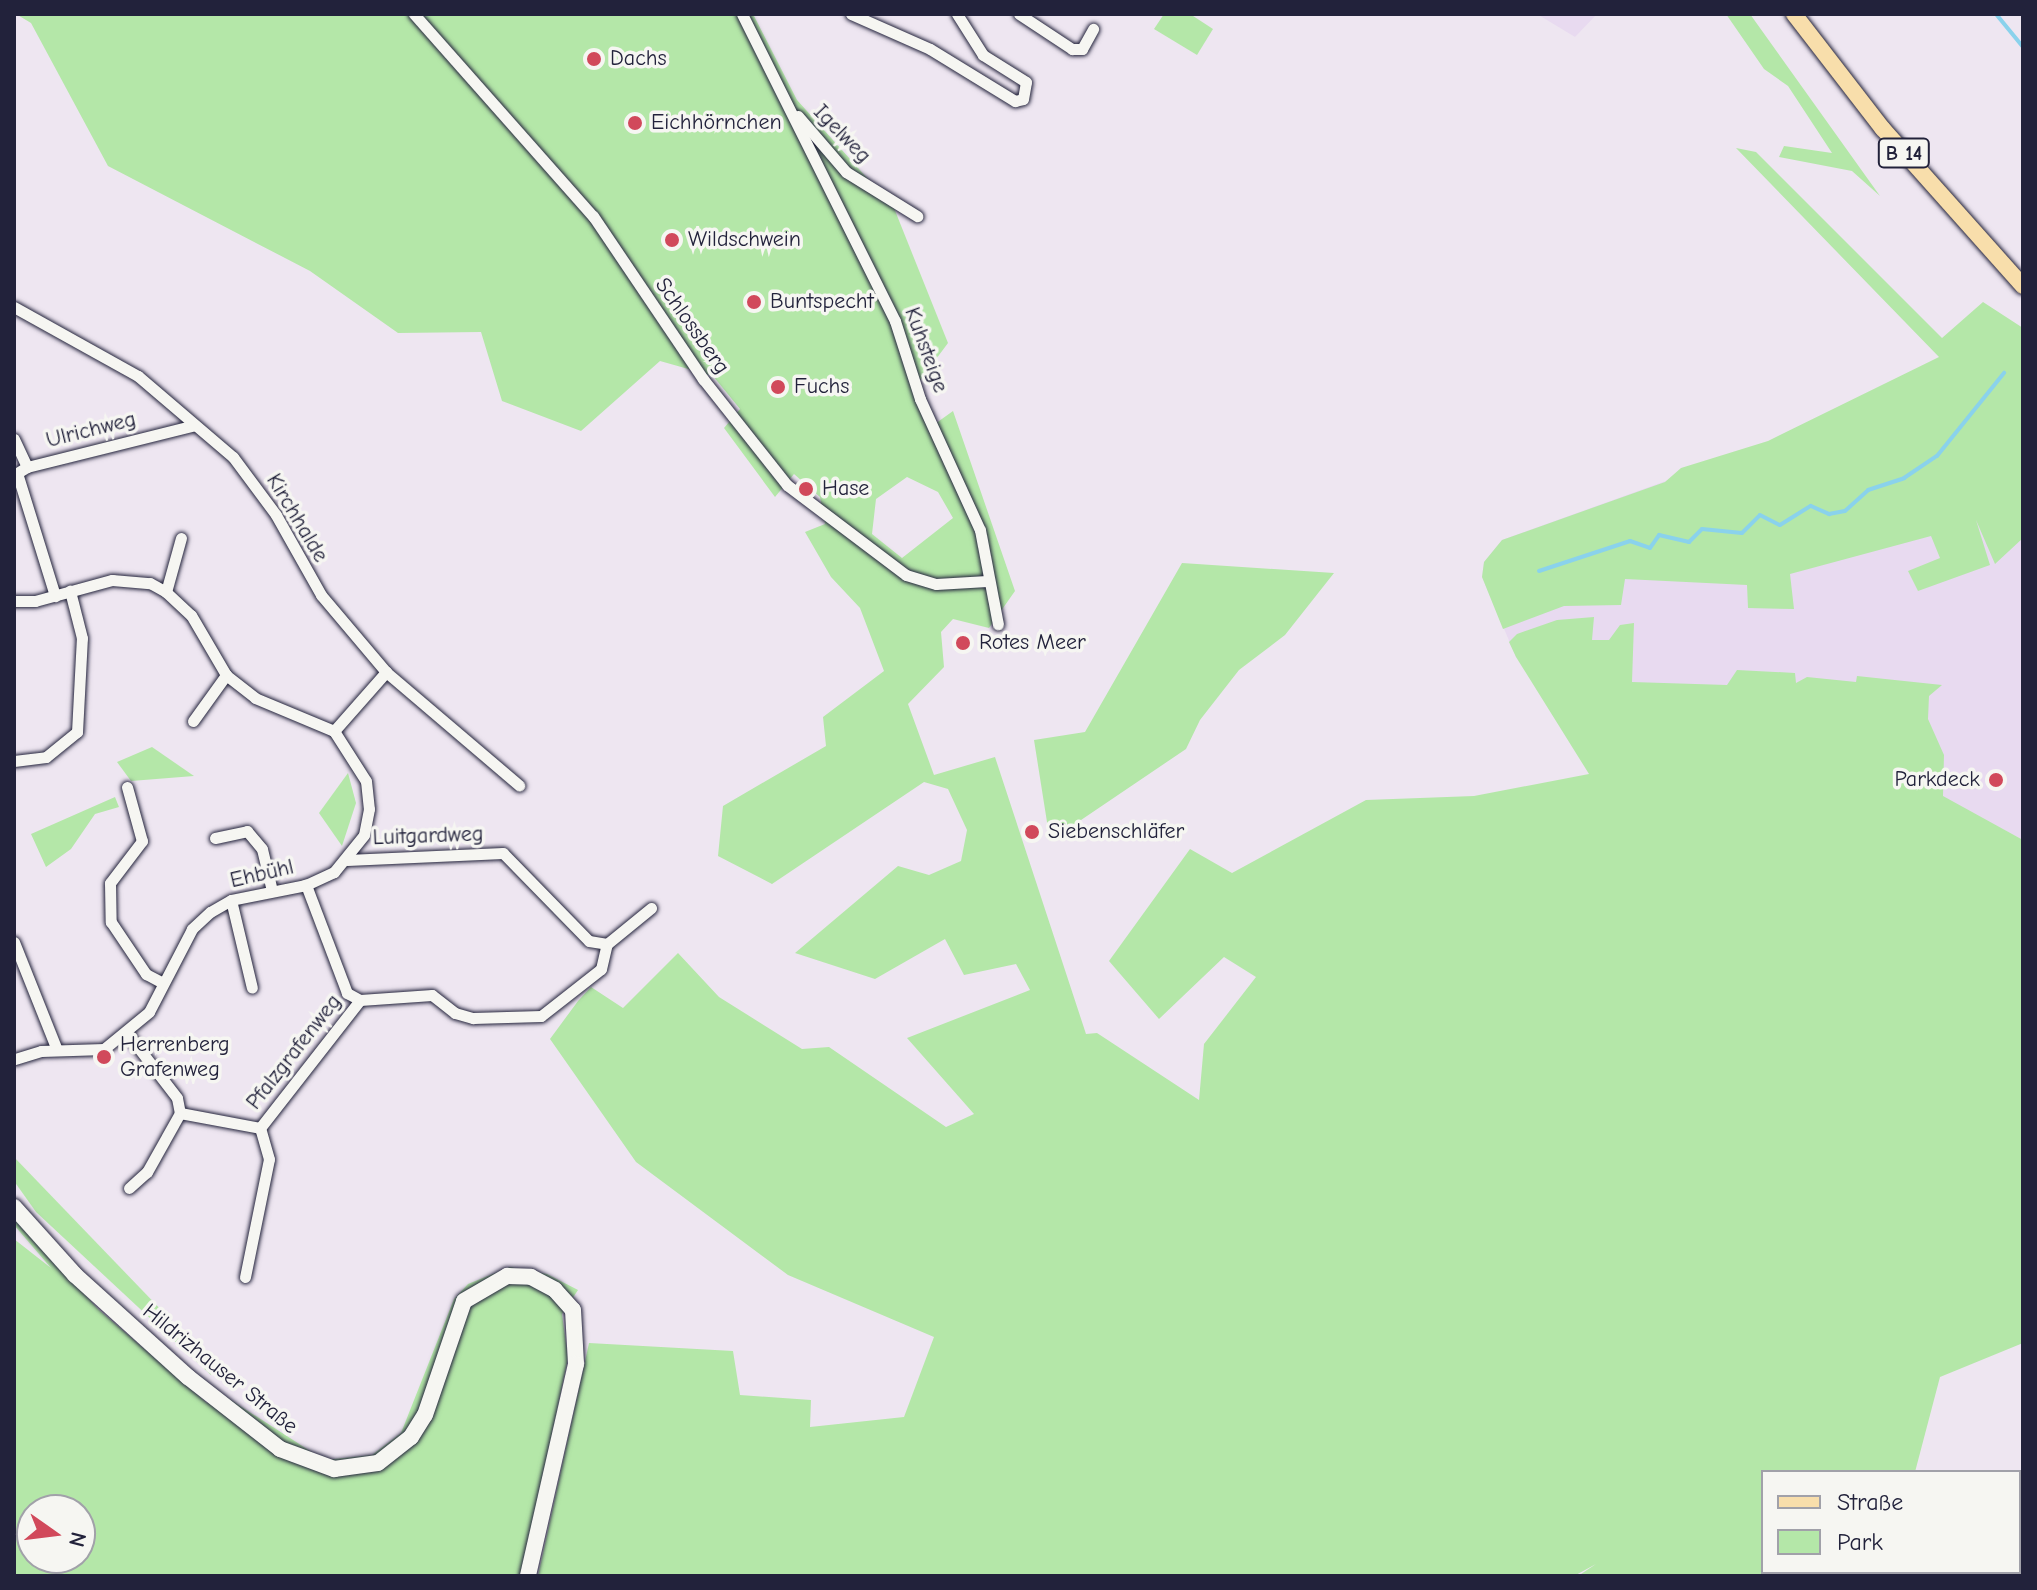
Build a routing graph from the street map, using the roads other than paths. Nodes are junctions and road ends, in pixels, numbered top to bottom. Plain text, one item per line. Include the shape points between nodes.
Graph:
1 (414, 14) edge
2 (742, 14) edge
3 (851, 14) edge
4 (957, 14) edge
5 (1019, 14) edge
6 (1794, 14) edge
7 (1093, 29) dead end
8 (784, 101) junction
9 (917, 216) dead end
10 (2023, 286) edge
11 (14, 307) edge
12 (195, 425) junction
13 (14, 439) edge
14 (27, 467) junction
15 (181, 538) dead end
16 (987, 581) junction
17 (70, 591) junction
18 (166, 592) junction
19 (55, 596) junction
20 (14, 601) edge
21 (998, 624) dead end
22 (386, 672) junction
23 (226, 675) junction
24 (193, 721) dead end
25 (334, 731) junction
26 (14, 761) edge
27 (519, 785) dead end
28 (127, 787) dead end
29 (215, 838) dead end
30 (347, 860) junction
31 (306, 885) junction
32 (272, 891) junction
33 (231, 900) junction
34 (112, 902) junction
35 (651, 908) dead end
36 (123, 911) dead end
37 (14, 942) edge
38 (607, 944) junction
39 (163, 983) junction
40 (252, 988) dead end
41 (360, 1000) junction
42 (127, 1033) junction
43 (57, 1050) junction
44 (14, 1059) edge
45 (180, 1113) junction
46 (260, 1128) junction
47 (129, 1188) dead end
48 (14, 1207) edge
49 (245, 1277) dead end
50 (528, 1576) edge

1 - 16 street, Schlossberg via 593,216 703,379 787,485 906,575 936,584
2 - 8 street
3 - 4 street via 929,48 1015,101 1023,99 1026,82 983,55
5 - 7 street via 1072,49 1082,49
6 - 10 main road, B 14 via 1883,129
8 - 9 street, Igelweg via 846,172
8 - 16 street, Kuhsteige via 895,321 920,399 980,530
11 - 12 street, Kirchhalde via 138,376
12 - 14 street, Ulrichweg
12 - 22 street, Kirchhalde via 233,457 276,515 321,595
13 - 14 street, Ulrichweg
14 - 19 street via 17,473
15 - 18 street
16 - 21 street, Kuhsteige
17 - 18 street via 129,579
17 - 19 street
17 - 26 street via 82,638 77,732 46,757
18 - 23 street via 191,615
19 - 20 street
22 - 25 street
22 - 27 street, Kirchhalde
23 - 24 street
23 - 25 street via 255,698
25 - 30 street via 366,781 369,809 364,835
28 - 34 street via 142,841 110,883
29 - 32 street via 247,831 262,849
30 - 31 street, Ehbühl
30 - 38 street, Luitgardweg via 503,853 589,941
31 - 32 street, Ehbühl
31 - 41 street, Pfalzgrafenweg via 347,993
32 - 33 street, Ehbühl
33 - 39 street, Ehbühl via 192,929
33 - 40 street
34 - 36 street
34 - 39 street via 111,922 146,974
35 - 38 street
37 - 43 street
38 - 41 street via 601,969 541,1016 473,1018 455,1013 432,995
39 - 42 street, Ehbühl via 149,1012
41 - 46 street, Pfalzgrafenweg
42 - 43 street, Ehbühl via 95,1052
42 - 45 street via 177,1098
43 - 44 street, Ehbühl
45 - 46 street, Pfalzgrafenweg
45 - 47 street via 147,1172
46 - 49 street via 269,1159
48 - 50 main road, Hildrizhauser Straße via 75,1275 188,1377 280,1449 334,1469 378,1463 411,1437 425,1415 464,1301 507,1276 531,1277 555,1290 573,1310 576,1364

